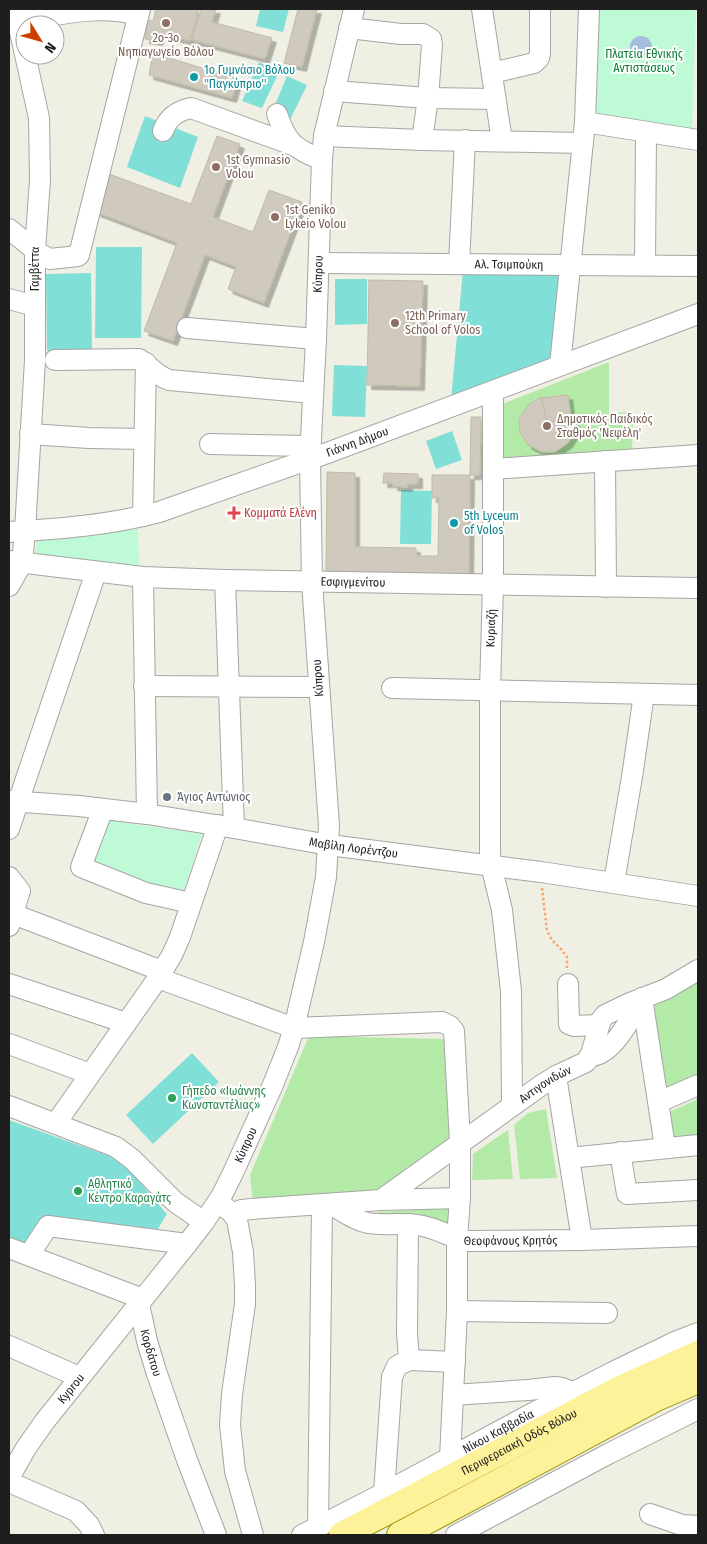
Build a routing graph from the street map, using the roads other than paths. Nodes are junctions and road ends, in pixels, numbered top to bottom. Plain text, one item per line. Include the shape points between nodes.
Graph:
1 (482, 9) edge
2 (540, 9) edge
3 (589, 9) edge
4 (139, 12) edge
5 (16, 15) edge
6 (351, 18) edge
7 (18, 65) edge
8 (492, 73) junction
9 (334, 91) junction
10 (428, 98) junction
11 (495, 99) junction
12 (329, 113) junction
13 (277, 114) dead end
14 (585, 122) junction
15 (163, 131) dead end
16 (646, 133) junction
17 (324, 136) junction
18 (422, 140) junction
19 (465, 140) junction
20 (698, 140) edge
21 (502, 141) junction
22 (583, 143) junction
23 (298, 148) junction
24 (322, 160) junction
25 (9, 228) edge
26 (36, 250) junction
27 (318, 263) junction
28 (458, 264) junction
29 (570, 265) junction
30 (645, 265) junction
31 (698, 266) edge
32 (9, 299) edge
33 (35, 306) junction
34 (698, 314) edge
35 (187, 328) dead end
36 (316, 339) junction
37 (55, 360) dead end
38 (146, 363) junction
39 (560, 365) junction
40 (492, 391) junction
41 (313, 393) junction
42 (30, 434) junction
43 (144, 439) junction
44 (210, 444) dead end
45 (310, 453) junction
46 (698, 455) edge
47 (605, 461) junction
48 (492, 469) junction
49 (143, 516) junction
50 (17, 532) edge
51 (13, 558) edge
52 (96, 572) junction
53 (143, 576) junction
54 (225, 580) junction
55 (312, 582) junction
56 (492, 585) junction
57 (9, 586) edge
58 (606, 586) junction
59 (698, 588) edge
60 (144, 686) junction
61 (229, 687) junction
62 (318, 687) junction
63 (392, 688) dead end
64 (490, 690) junction
65 (644, 694) junction
66 (698, 695) edge
67 (13, 801) edge
68 (103, 809) junction
69 (147, 814) junction
70 (226, 827) junction
71 (9, 829) edge
72 (329, 845) junction
73 (491, 865) junction
74 (9, 877) edge
75 (614, 882) junction
76 (698, 896) edge
77 (191, 903) junction
78 (11, 920) edge
79 (698, 970) edge
80 (160, 974) junction
81 (9, 984) edge
82 (568, 984) road end
83 (642, 998) junction
84 (126, 1023) junction
85 (599, 1025) junction
86 (294, 1028) junction
87 (9, 1044) edge
88 (590, 1056) junction
89 (90, 1074) junction
90 (556, 1076) junction
91 (698, 1085) edge
92 (659, 1102) junction
93 (9, 1106) edge
94 (512, 1106) junction
95 (56, 1123) junction
96 (460, 1142) junction
97 (698, 1144) edge
98 (665, 1147) junction
99 (620, 1152) junction
100 (569, 1158) junction
101 (698, 1190) edge
102 (460, 1198) junction
103 (381, 1200) junction
104 (218, 1202) junction
105 (326, 1204) junction
106 (234, 1214) junction
107 (204, 1222) junction
108 (408, 1224) junction
109 (698, 1236) edge
110 (457, 1239) junction
111 (582, 1240) junction
112 (187, 1244) junction
113 (9, 1248) edge
114 (29, 1255) junction
115 (139, 1304) junction
116 (457, 1311) junction
117 (607, 1313) dead end
118 (698, 1333) edge
119 (9, 1346) edge
120 (698, 1354) edge
121 (409, 1360) junction
122 (454, 1362) junction
123 (79, 1377) junction
124 (698, 1380) edge
125 (574, 1393) junction
126 (453, 1395) junction
127 (698, 1409) edge
128 (450, 1458) junction
129 (9, 1478) edge
130 (9, 1482) edge
131 (384, 1493) junction
132 (650, 1514) dead end
133 (698, 1526) edge
134 (310, 1531) edge
135 (94, 1535) edge
136 (216, 1535) edge
137 (253, 1535) edge
138 (342, 1535) edge
139 (400, 1535) edge
140 (456, 1535) edge

1 - 8 street
2 - 8 street via 540,53 537,61
3 - 14 street
4 - 5 street via 98,9
4 - 26 street via 79,255 50,259
6 - 9 street, Κύπρου
6 - 10 street via 401,34 428,36 432,45
7 - 26 street, Γαμβέττα via 39,118
8 - 11 street
9 - 10 street
9 - 12 street, Κύπρου
10 - 11 street
10 - 18 street
11 - 21 street
12 - 17 street, Κύπρου
12 - 23 street
13 - 23 street via 284,134
14 - 16 street
14 - 22 street
15 - 23 street via 166,121 179,110 191,108
16 - 20 street
16 - 30 street
17 - 18 street
17 - 24 street, Κύπρου
18 - 19 street
19 - 21 street
19 - 28 street
21 - 22 street
22 - 29 street
23 - 24 street
24 - 27 street, Κύπρου
25 - 26 street
26 - 33 street, Γαμβέττα
27 - 28 street, Αλ. Τσιμπούκη
27 - 36 street, Κύπρου
28 - 29 street, Αλ. Τσιμπούκη
29 - 30 street, Αλ. Τσιμπούκη
29 - 39 street
30 - 31 street, Αλ. Τσιμπούκη
32 - 33 street
33 - 42 street, Γαμβέττα
34 - 39 street, Γιάννη Δήμου
35 - 36 street
36 - 41 street, Κύπρου
37 - 38 street via 139,359
38 - 41 street via 157,375 168,380
38 - 43 street
39 - 40 street, Γιάννη Δήμου
40 - 45 street, Γιάννη Δήμου
40 - 48 street, Κυριαζή
41 - 45 street, Κύπρου
42 - 43 street
42 - 50 street, Γαμβέττα
43 - 49 street
44 - 45 street
45 - 49 street, Γιάννη Δήμου via 173,508
45 - 55 street, Κύπρου
46 - 47 street
47 - 48 street
47 - 58 street
48 - 56 street, Κυριαζή
49 - 50 street, Γιάννη Δήμου
50 - 51 street, Γαμβέττα
51 - 52 street, Εσφιγμενίτου
51 - 57 street
52 - 53 street, Εσφιγμενίτου
52 - 67 street
53 - 54 street, Εσφιγμενίτου
53 - 60 street
54 - 55 street, Εσφιγμενίτου
54 - 61 street
55 - 56 street, Εσφιγμενίτου
55 - 62 street, Κύπρου
56 - 58 street, Εσφιγμενίτου
56 - 64 street, Κυριαζή
58 - 59 street, Εσφιγμενίτου
60 - 61 street
60 - 69 street
61 - 62 street
61 - 70 street
62 - 72 street, Κύπρου
63 - 64 street
64 - 65 street
64 - 73 street, Κυριαζή
65 - 66 street
65 - 75 street
67 - 68 street, Μαβίλη Λορέντζου
67 - 71 street
68 - 69 street, Μαβίλη Λορέντζου
68 - 77 street via 81,868 146,892
69 - 70 street, Μαβίλη Λορέντζου
70 - 72 street, Μαβίλη Λορέντζου
70 - 77 street
72 - 73 street, Μαβίλη Λορέντζου
72 - 86 street, Κύπρου via 319,917
73 - 75 street, Μαβίλη Λορέντζου
73 - 94 street, Κυριαζή via 502,910 511,991
74 - 78 street via 20,891
75 - 76 street, Μαβίλη Λορέντζου
77 - 80 street via 180,938
78 - 80 street
79 - 83 street via 666,989
80 - 84 street
80 - 86 street
81 - 84 street
82 - 85 street via 569,1024
83 - 85 street via 605,1015
83 - 88 street, Αντιγονιδών via 611,1046 599,1055
83 - 92 street
84 - 89 street
85 - 88 street
86 - 96 street via 442,1022 450,1026 455,1037
86 - 104 street, Κύπρου via 272,1087
87 - 89 street
88 - 90 street, Αντιγονιδών via 584,1063
89 - 95 street
90 - 94 street, Αντιγονιδών
90 - 100 street
91 - 92 street
92 - 98 street
93 - 95 street
94 - 96 street, Αντιγονιδών
95 - 107 street via 125,1152 175,1202
96 - 102 street
96 - 103 street, Αντιγονιδών
97 - 98 street
98 - 99 street
99 - 100 street
99 - 101 street via 627,1194
100 - 111 street
102 - 103 street
102 - 110 street
103 - 105 street
104 - 106 street
104 - 107 street, Κύπρου
105 - 106 street via 251,1209
105 - 108 street, Θεοφάνους Κρητός via 369,1223
105 - 134 street
106 - 137 street via 242,1245 245,1290 232,1394 231,1436 235,1471
107 - 112 street, Κύπρου
108 - 110 street, Θεοφάνους Κρητός via 427,1227
108 - 121 street
109 - 111 street, Θεοφάνους Κρητός
110 - 111 street, Θεοφάνους Κρητός
110 - 116 street
112 - 114 street via 48,1226
112 - 115 street, Κύπρου
113 - 114 street
114 - 115 street via 134,1295
115 - 123 street, Kyprou
115 - 136 street, Κορδάτου via 156,1371
116 - 117 street
116 - 122 street
118 - 125 street, Νίκου Καββαδία
119 - 123 street
120 - 138 main road, Περιφερειακή Οδός Βόλου via 620,1389
121 - 122 street
121 - 131 street via 397,1366 392,1377
122 - 126 street
123 - 129 street, Kyprou via 34,1436
124 - 139 main road via 656,1398
125 - 126 street via 555,1387
125 - 128 street, Νίκου Καββαδία
126 - 128 street
127 - 140 street
128 - 131 street, Νίκου Καββαδία
130 - 135 street via 76,1511
131 - 134 street, Νίκου Καββαδία
132 - 133 street via 682,1525

